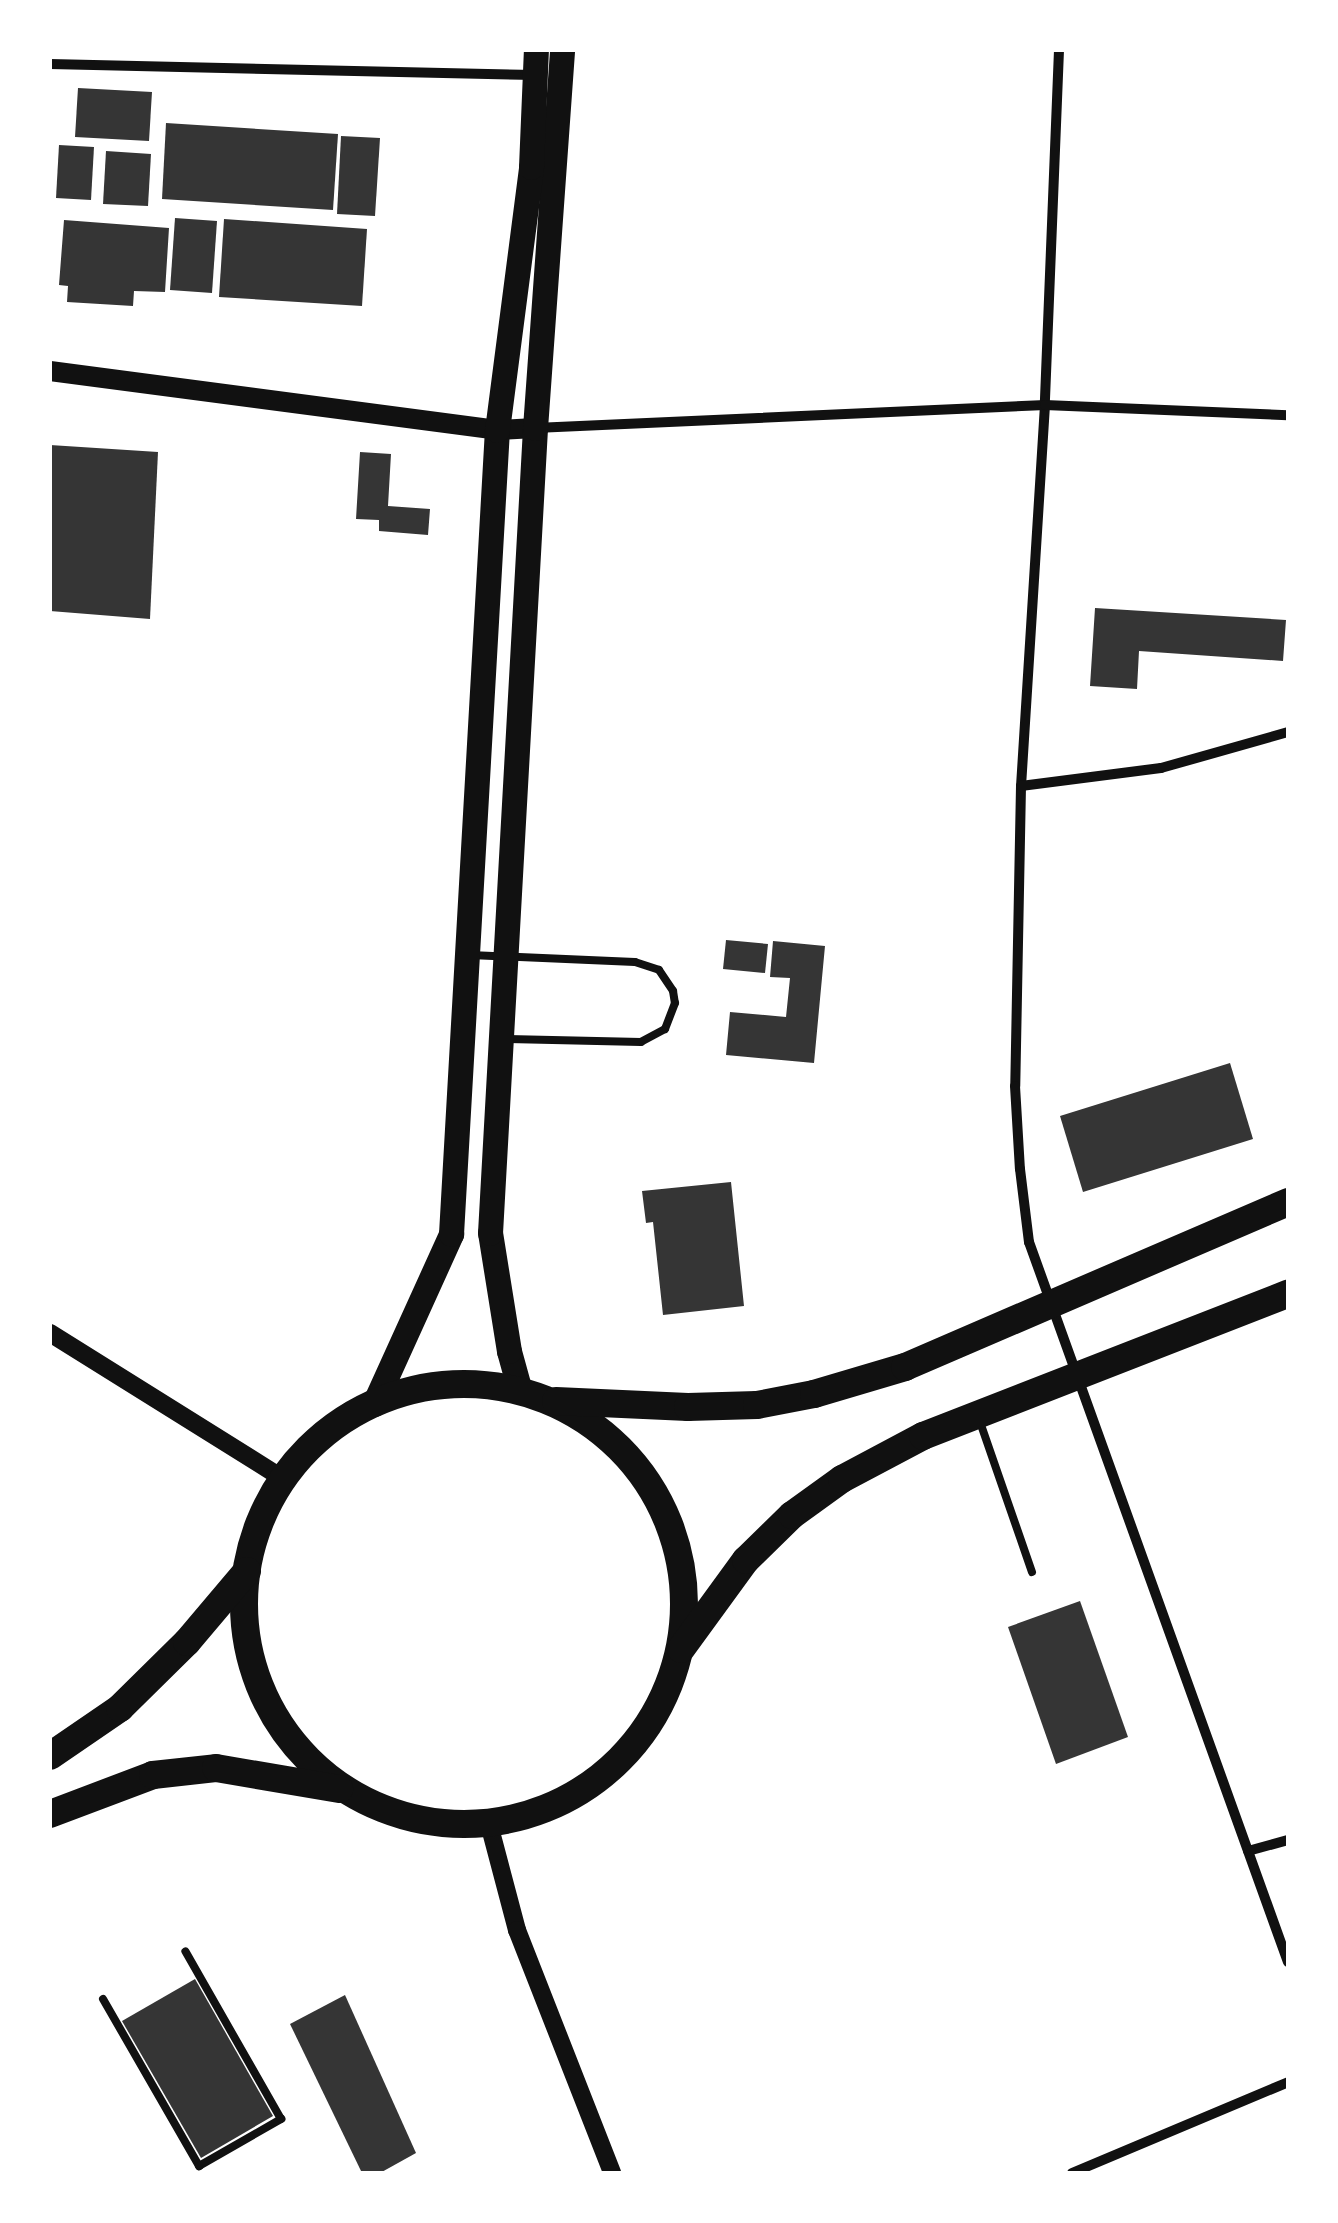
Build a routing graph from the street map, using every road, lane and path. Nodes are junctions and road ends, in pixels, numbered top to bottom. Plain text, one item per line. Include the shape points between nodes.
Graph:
1 (562, 50) edge
2 (1059, 50) edge
3 (536, 63) edge
4 (50, 64) edge
5 (561, 76) junction
6 (50, 371) edge
7 (1045, 405) junction
8 (1288, 415) edge
9 (535, 428) junction
10 (497, 430) junction
11 (1288, 732) edge
12 (1021, 786) junction
13 (470, 954) junction
14 (503, 957) junction
15 (500, 1038) junction
16 (1288, 1202) edge
17 (1288, 1294) edge
18 (1053, 1301) junction
19 (50, 1333) edge
20 (1078, 1375) junction
21 (520, 1390) junction
22 (550, 1401) junction
23 (374, 1404) junction
24 (978, 1415) junction
25 (284, 1479) junction
26 (247, 1571) junction
27 (1032, 1572) dead end
28 (678, 1654) junction
29 (50, 1756) edge
30 (346, 1790) junction
31 (50, 1814) edge
32 (489, 1824) junction
33 (1288, 1840) edge
34 (1248, 1851) junction
35 (185, 1951) dead end
36 (1288, 1962) edge
37 (103, 1999) dead end
38 (1288, 2082) edge
39 (612, 2173) edge
40 (1072, 2173) edge

1 - 5 main road
2 - 7 street
3 - 4 street
3 - 5 street
3 - 10 main road via 531,167
5 - 9 main road
6 - 10 main road
7 - 8 street
7 - 9 street
7 - 12 street
9 - 10 main road
9 - 14 main road
10 - 13 main road
11 - 12 street via 1161,768
12 - 18 street via 1015,1086 1020,1169 1029,1242
13 - 14 lane
13 - 23 main road via 451,1234
14 - 15 main road
14 - 15 lane via 647,964 668,979 675,1003 665,1029 640,1042
15 - 21 main road via 490,1232
16 - 18 highway
17 - 20 highway
18 - 20 street
18 - 22 highway via 905,1367 814,1394 688,1407
19 - 25 street
20 - 24 highway
20 - 34 street
21 - 22 highway
21 - 23 highway via 444,1385
22 - 28 highway via 613,1442 660,1504 682,1578
23 - 25 highway via 323,1435
24 - 27 lane
24 - 28 highway via 842,1478 792,1515 746,1560
25 - 26 highway via 261,1522
26 - 29 highway via 120,1708
26 - 30 highway via 248,1643 265,1695 292,1742
28 - 32 highway via 652,1717 610,1769 554,1806
30 - 31 highway via 216,1768 154,1775
30 - 32 highway via 398,1815
32 - 39 street via 517,1930
33 - 34 street
34 - 36 street
35 - 37 lane via 281,2118 198,2166
38 - 40 street

